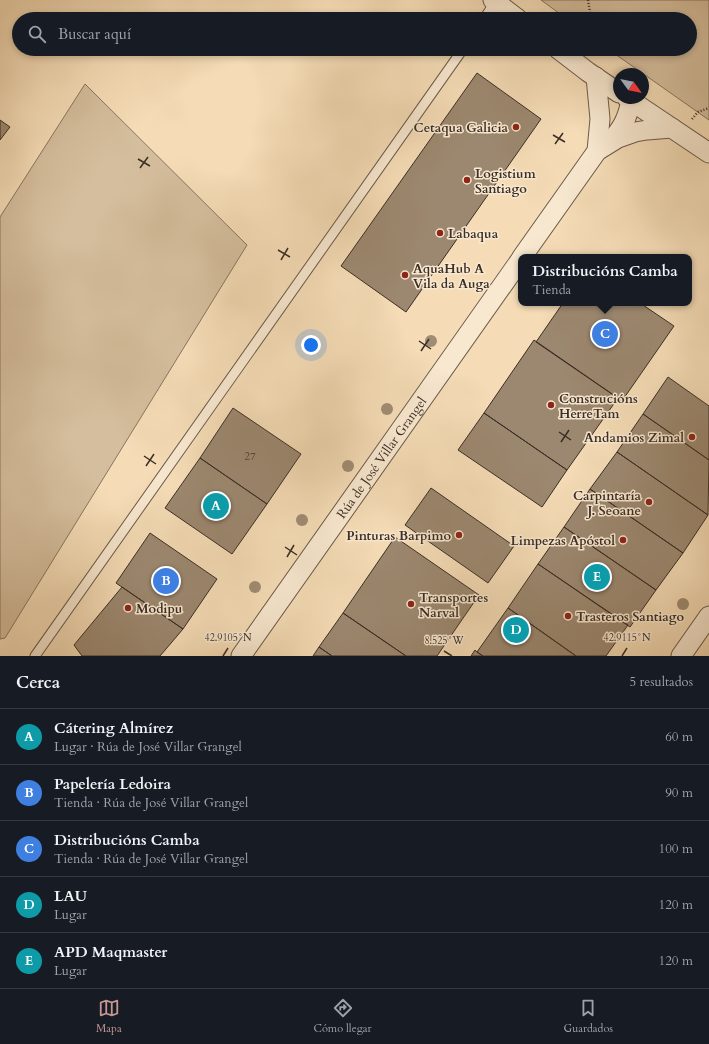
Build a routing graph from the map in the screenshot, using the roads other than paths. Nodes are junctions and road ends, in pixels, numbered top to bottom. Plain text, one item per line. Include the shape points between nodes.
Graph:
1 (494, 1) edge
2 (488, 12) edge
3 (509, 12) edge
4 (458, 56) edge
5 (567, 56) edge
6 (596, 78) junction
7 (613, 89) edge
8 (621, 104) edge
9 (636, 104) edge
10 (672, 128) junction
11 (602, 143) junction
12 (709, 153) edge
13 (525, 254) edge
14 (518, 264) edge
15 (709, 616) edge
16 (35, 656) edge
17 (241, 656) edge
18 (681, 656) edge

1 - 2 lane
1 - 3 street
4 - 16 lane
5 - 6 street
6 - 7 street
6 - 11 street
8 - 11 street, Rúa de José Villar Grangel via 612,117
9 - 10 street
10 - 11 street via 635,132
10 - 12 street
11 - 13 street, Rúa de José Villar Grangel
14 - 17 street, Rúa de José Villar Grangel
15 - 18 street

